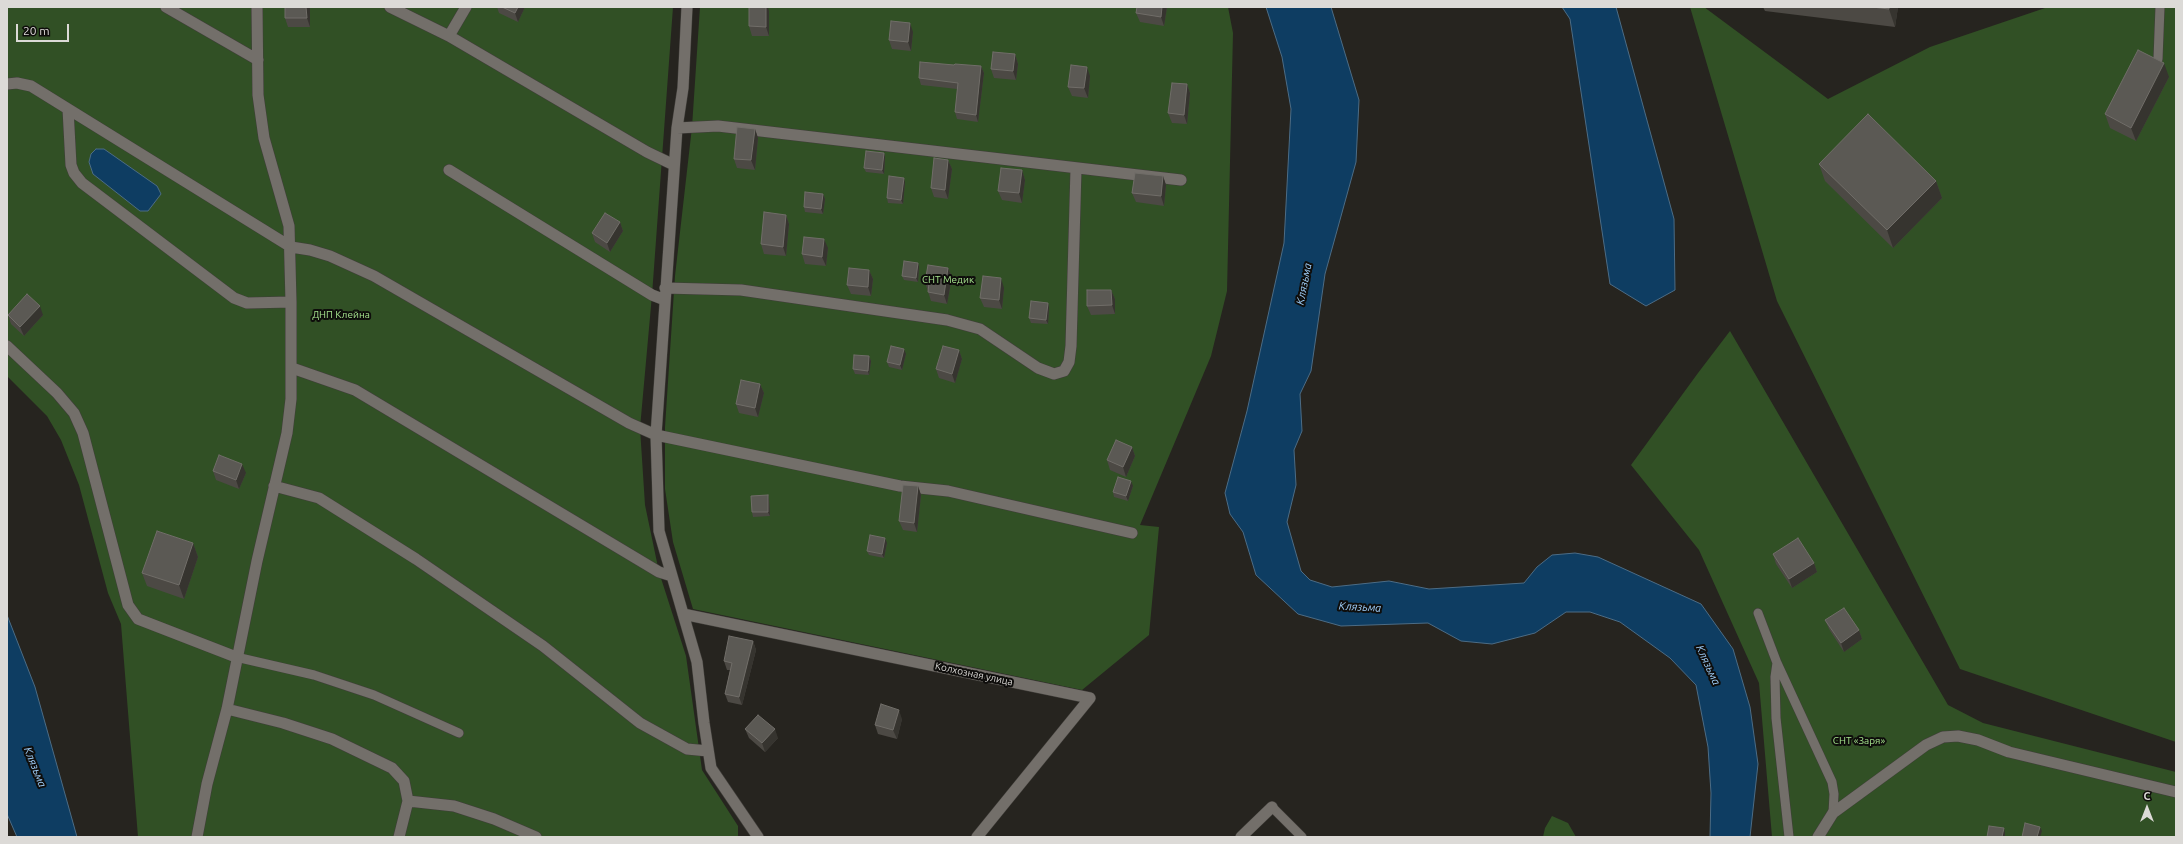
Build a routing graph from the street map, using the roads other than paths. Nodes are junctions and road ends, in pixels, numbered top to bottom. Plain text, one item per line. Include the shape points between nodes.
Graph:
1 (166, 7) edge
2 (257, 7) edge
3 (390, 7) edge
4 (466, 7) edge
5 (686, 7) edge
6 (2160, 7) edge
7 (449, 36) junction
8 (258, 60) junction
9 (2158, 60) edge
10 (7, 84) edge
11 (68, 109) junction
12 (677, 128) junction
13 (674, 164) junction
14 (1076, 169) junction
15 (449, 170) dead end
16 (1181, 180) dead end
17 (291, 247) junction
18 (666, 288) junction
19 (665, 300) junction
20 (291, 302) junction
21 (7, 346) edge
22 (292, 368) junction
23 (656, 435) junction
24 (274, 486) junction
25 (1132, 533) dead end
26 (672, 576) junction
27 (1758, 613) dead end
28 (683, 614) junction
29 (236, 657) junction
30 (1777, 663) junction
31 (227, 709) junction
32 (459, 733) dead end
33 (708, 751) junction
34 (2176, 792) edge
35 (408, 800) junction
36 (1272, 807) joint
37 (1833, 813) junction
38 (197, 837) edge
39 (399, 837) edge
40 (536, 837) edge
41 (758, 837) edge
42 (977, 837) edge
43 (1241, 837) edge
44 (1302, 837) edge
45 (1789, 837) edge
46 (1818, 837) edge

1 - 8 street
2 - 8 street
3 - 7 street
4 - 7 street
5 - 12 street via 683,88
6 - 9 lane
7 - 13 street via 647,152
8 - 17 street via 258,95 264,138 284,204
10 - 11 street via 31,86
11 - 17 street
11 - 20 street via 71,165 82,183 234,298 247,303
12 - 13 street
12 - 14 street via 718,126
13 - 18 street
14 - 16 street
14 - 18 street via 1071,346 1069,362 1064,371 1054,374 1038,368 980,329 947,320 741,290
15 - 19 street via 652,295
17 - 20 street
17 - 23 street via 330,256 374,276 629,423
18 - 19 street
19 - 23 street
20 - 22 street
21 - 29 street via 57,393 74,414 83,433 128,605 138,618
22 - 24 street via 287,433
22 - 26 street via 355,390 658,572
23 - 25 street via 900,486 948,491
23 - 26 street via 659,531
24 - 29 street
24 - 33 street via 320,498 416,559 543,646 640,723 687,749
26 - 28 street
27 - 30 lane
28 - 33 street via 697,662
28 - 42 street, Колхозная улица via 1090,698
29 - 31 street
29 - 32 lane via 314,675 374,695
30 - 37 lane via 1832,782
30 - 45 lane via 1776,718
31 - 35 street via 332,739 392,768 404,781
31 - 38 street via 207,784
33 - 41 street via 711,768
34 - 37 street via 2009,752 1978,740 1958,736 1943,737 1926,745
35 - 39 street
35 - 40 street via 454,806 494,818
36 - 43 street
36 - 44 lane
37 - 46 street

